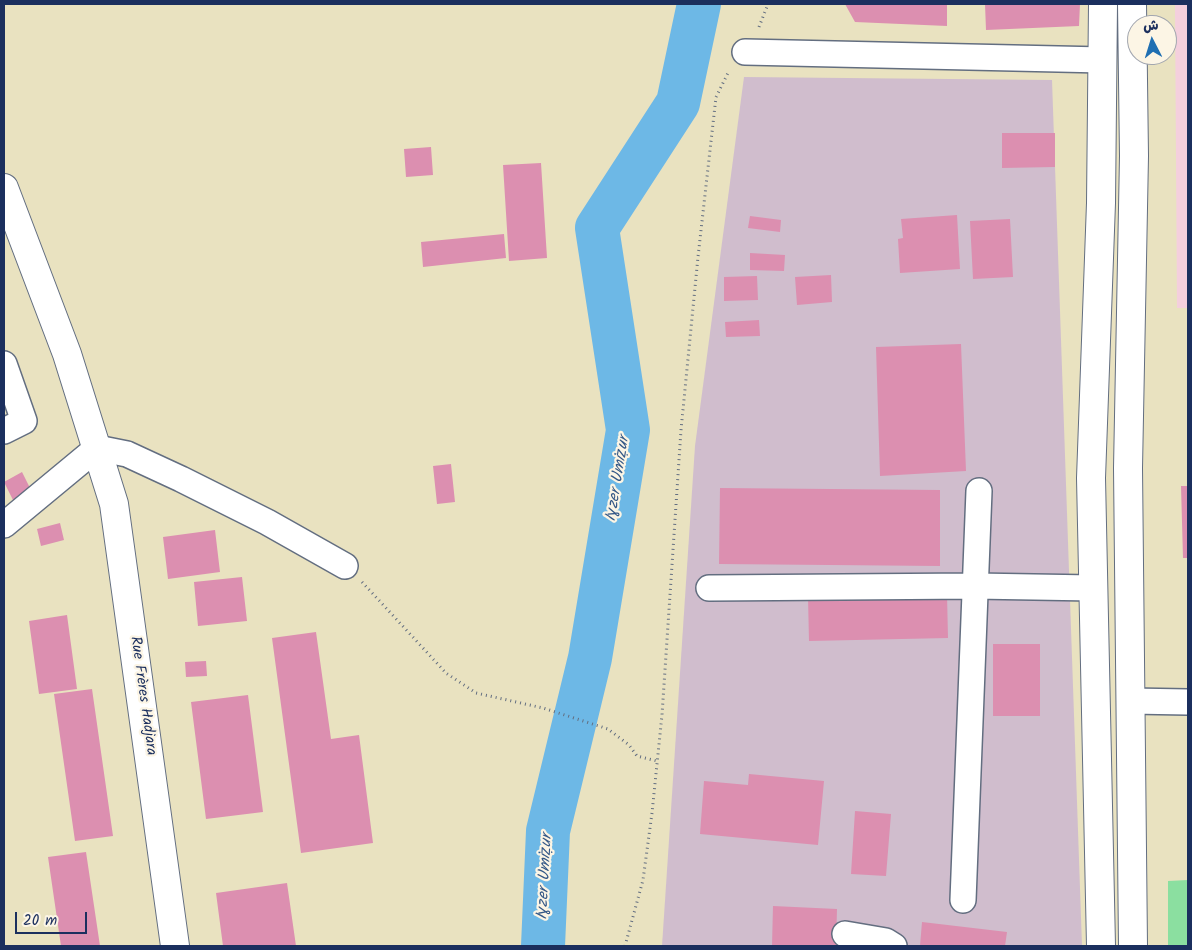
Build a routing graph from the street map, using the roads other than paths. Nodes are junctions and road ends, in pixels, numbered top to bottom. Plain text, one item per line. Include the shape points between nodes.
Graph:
1 (1102, 4) edge
2 (1132, 4) edge
3 (745, 52) road end
4 (1103, 60) junction
5 (4, 188) edge
6 (1097, 306) junction
7 (1131, 306) junction
8 (4, 364) edge
9 (4, 431) edge
10 (97, 448) junction
11 (978, 492) dead end
12 (4, 526) edge
13 (345, 566) road end
14 (975, 586) junction
15 (709, 588) dead end
16 (1092, 588) junction
17 (1130, 701) junction
18 (1188, 702) edge
19 (963, 900) dead end
20 (845, 934) dead end
21 (175, 946) edge
22 (894, 946) edge
23 (1101, 946) edge
24 (1132, 946) edge

1 - 4 main road
2 - 7 main road via 1134,156
3 - 4 street
4 - 6 main road
5 - 10 main road, Rue Frères Hadjara via 67,354
6 - 7 main road
6 - 16 main road via 1091,478
7 - 17 main road via 1128,468
8 - 9 street via 24,421
10 - 12 street
10 - 13 street via 128,454 181,478
10 - 21 main road, Rue Frères Hadjara via 114,504
11 - 14 street
14 - 15 street
14 - 16 street
14 - 19 street
16 - 23 main road
17 - 18 street
17 - 24 main road
20 - 22 street via 886,941

